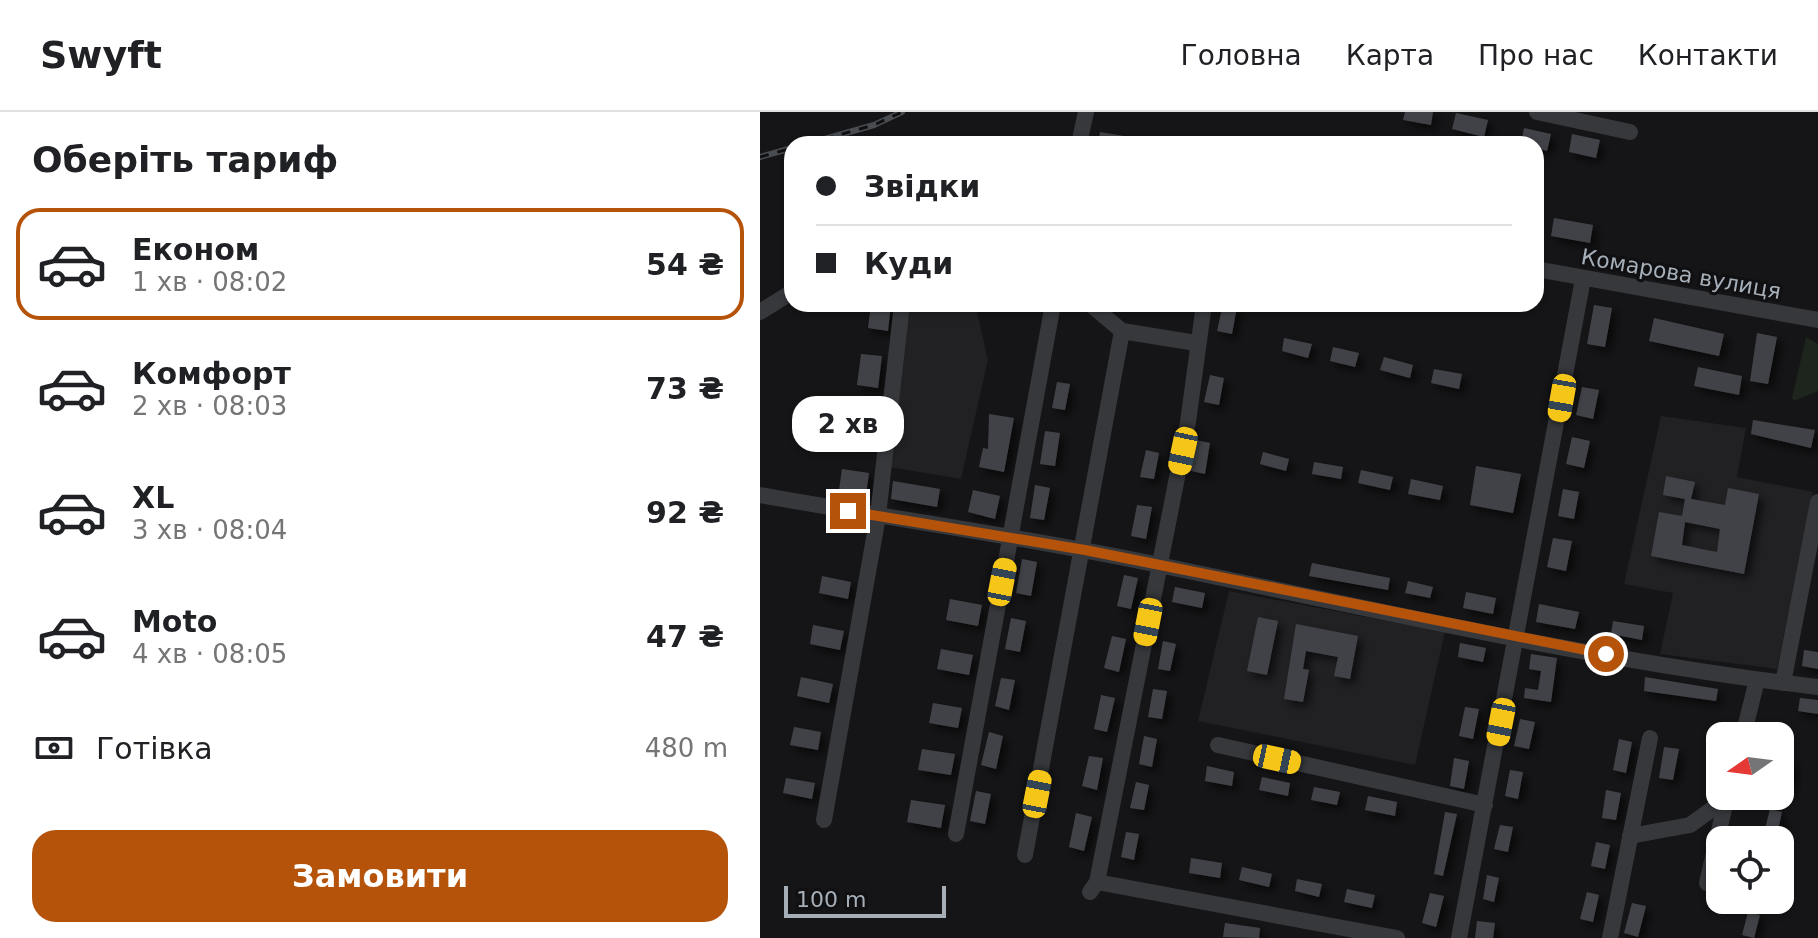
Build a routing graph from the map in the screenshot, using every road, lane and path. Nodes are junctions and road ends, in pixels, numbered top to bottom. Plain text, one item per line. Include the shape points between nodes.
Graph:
1 (1086, 112) edge
2 (1537, 112) edge
3 (1630, 132) dead end
4 (1081, 136) edge
5 (1544, 271) edge
6 (1583, 279) junction
7 (784, 297) edge
8 (760, 312) edge
9 (901, 312) edge
10 (1052, 312) edge
11 (1099, 312) edge
12 (1202, 312) edge
13 (1818, 320) edge
14 (1122, 331) junction
15 (1196, 343) junction
16 (760, 495) edge
17 (1818, 502) edge
18 (878, 516) junction
19 (1012, 540) junction
20 (1085, 550) junction
21 (1159, 565) junction
22 (1517, 638) junction
23 (1757, 680) junction
24 (1783, 683) junction
25 (1818, 687) edge
26 (1746, 722) edge
27 (1650, 738) dead end
28 (1218, 745) dead end
29 (1485, 805) junction
30 (1710, 810) edge
31 (824, 820) dead end
32 (956, 834) dead end
33 (1630, 836) junction
34 (1025, 855) dead end
35 (1397, 938) edge
36 (1459, 938) edge
37 (1610, 938) edge

1 - 4 street
2 - 3 street
5 - 6 street, Комарова вулиця
6 - 13 street, Комарова вулиця
6 - 22 street
7 - 8 street
9 - 18 street
10 - 19 street
11 - 14 street
12 - 15 street
14 - 15 street
14 - 20 street
15 - 21 street via 1188,422
16 - 18 street
17 - 24 street
18 - 19 street
18 - 31 street
19 - 20 street
19 - 32 street
20 - 21 street
20 - 34 street
21 - 22 street
21 - 35 street via 1093,887
22 - 23 street
22 - 29 street
23 - 24 street
23 - 26 street
24 - 25 street
27 - 33 street
28 - 29 street
29 - 36 street
30 - 33 street via 1690,825
33 - 37 street

